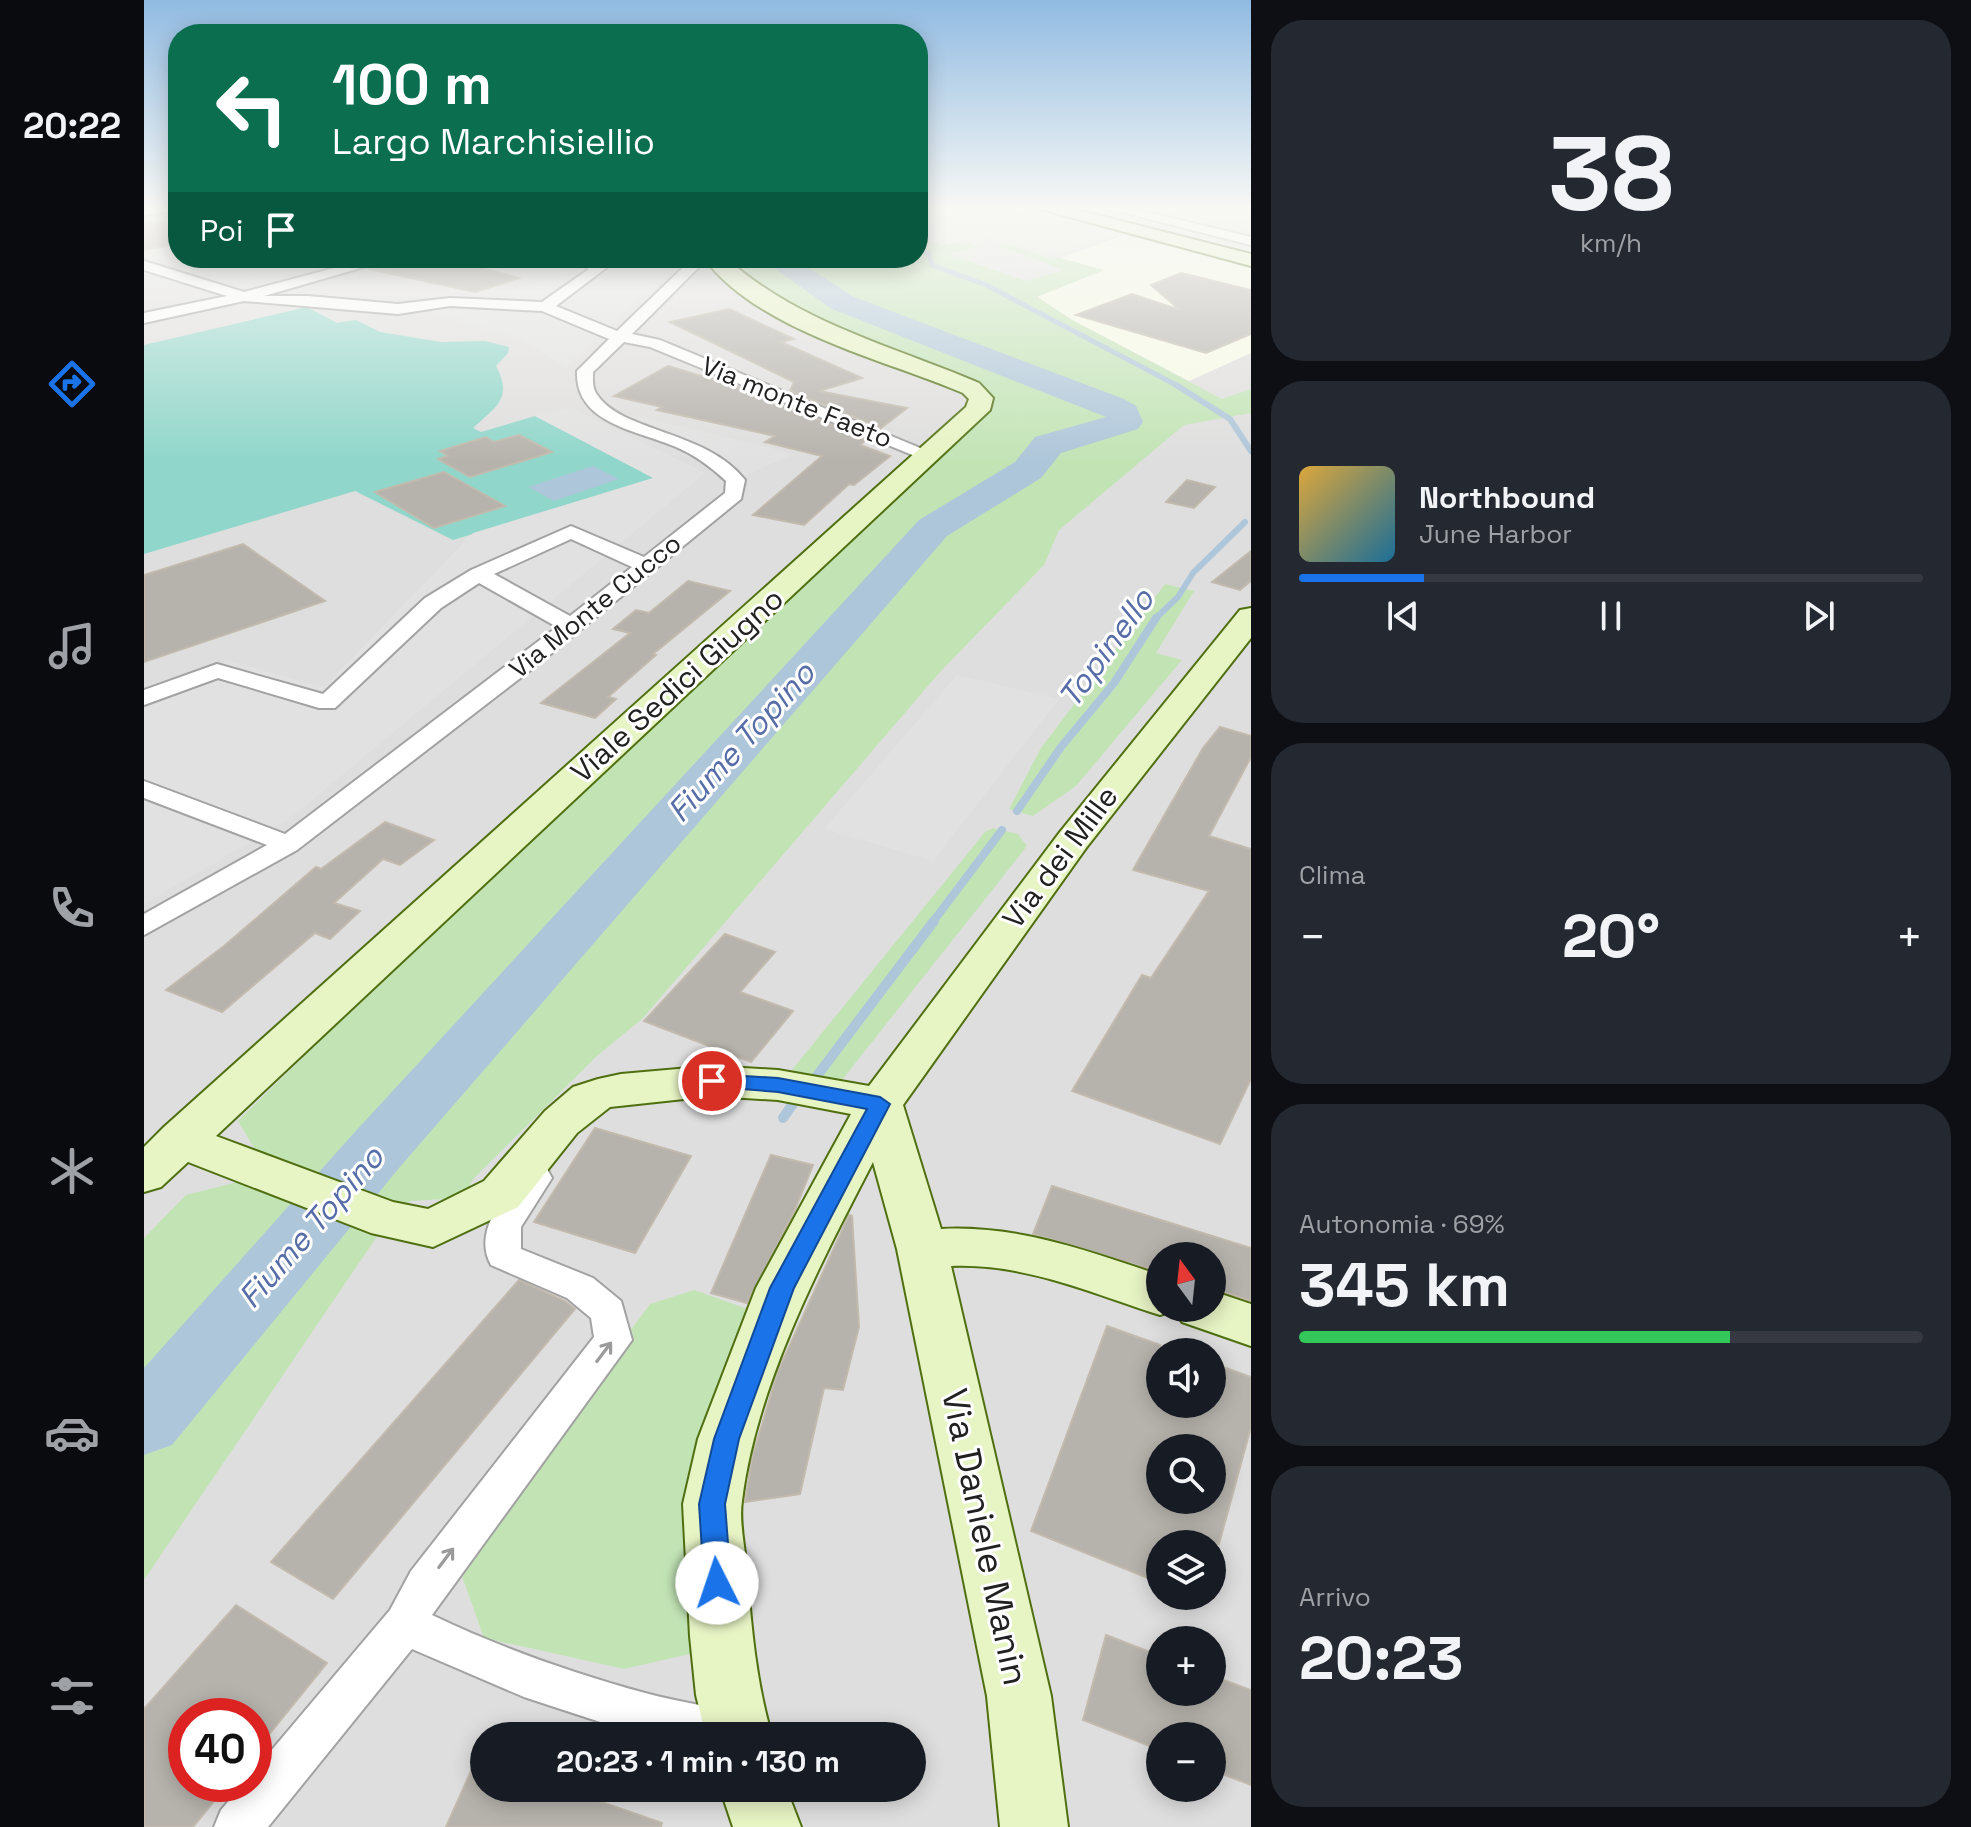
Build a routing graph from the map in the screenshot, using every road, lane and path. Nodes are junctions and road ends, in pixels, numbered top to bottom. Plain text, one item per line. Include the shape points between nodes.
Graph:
1 (226, 291) edge
2 (265, 291) edge
3 (364, 291) edge
4 (567, 291) edge
5 (666, 291) edge
6 (754, 291) edge
7 (244, 297) junction
8 (545, 307) junction
9 (398, 309) junction
10 (144, 318) edge
11 (620, 336) junction
12 (928, 455) junction
13 (646, 566) junction
14 (478, 574) junction
15 (1251, 617) edge
16 (571, 626) junction
17 (144, 698) edge
18 (144, 789) edge
19 (288, 844) junction
20 (144, 926) edge
21 (589, 1098) junction
22 (880, 1104) junction
23 (181, 1139) junction
24 (144, 1175) edge
25 (922, 1249) junction
26 (1146, 1290) edge
27 (1226, 1317) edge
28 (1251, 1325) edge
29 (405, 1624) junction
30 (667, 1722) edge
31 (734, 1722) edge
32 (758, 1802) edge
33 (238, 1827) edge
34 (767, 1827) edge
35 (1034, 1827) edge

1 - 7 street
2 - 7 street
3 - 9 street
4 - 8 street
5 - 11 street, Via Monte Cucco
6 - 12 street, Viale Sedici Giugno via 854,342 971,388 981,398 978,410
7 - 9 street
7 - 10 street
8 - 9 street via 450,302
8 - 11 street, Via monte Faeto via 601,333
11 - 12 street, Via monte Faeto via 654,343
11 - 13 street, Via Monte Cucco via 585,371 582,383 589,398 615,419 686,444 736,480 734,495
12 - 23 street, Viale Sedici Giugno
13 - 14 street via 571,532
13 - 16 street, Via Monte Cucco
14 - 16 street
14 - 17 street via 433,603 327,703 217,671
15 - 22 street, Via dei Mille via 1064,852
16 - 19 street, Via Monte Cucco
18 - 19 street
19 - 20 street, Via Monte Cucco
21 - 22 street via 621,1089 712,1081 778,1085
21 - 23 street via 561,1122 501,1194 433,1228 388,1220
29 -> 21 street via 426,1585 613,1340 608,1311 580,1288 503,1256 504,1226
22 - 25 street, Via Daniele Manin
22 - 31 street, Via dei Mille via 782,1288 726,1439 712,1504 721,1636
23 - 24 street, Viale Sedici Giugno
25 - 26 street via 980,1246 1036,1254
25 - 35 street, Via Daniele Manin via 1019,1696
27 - 28 street
29 - 30 street via 462,1654
29 - 33 street
32 - 34 street

